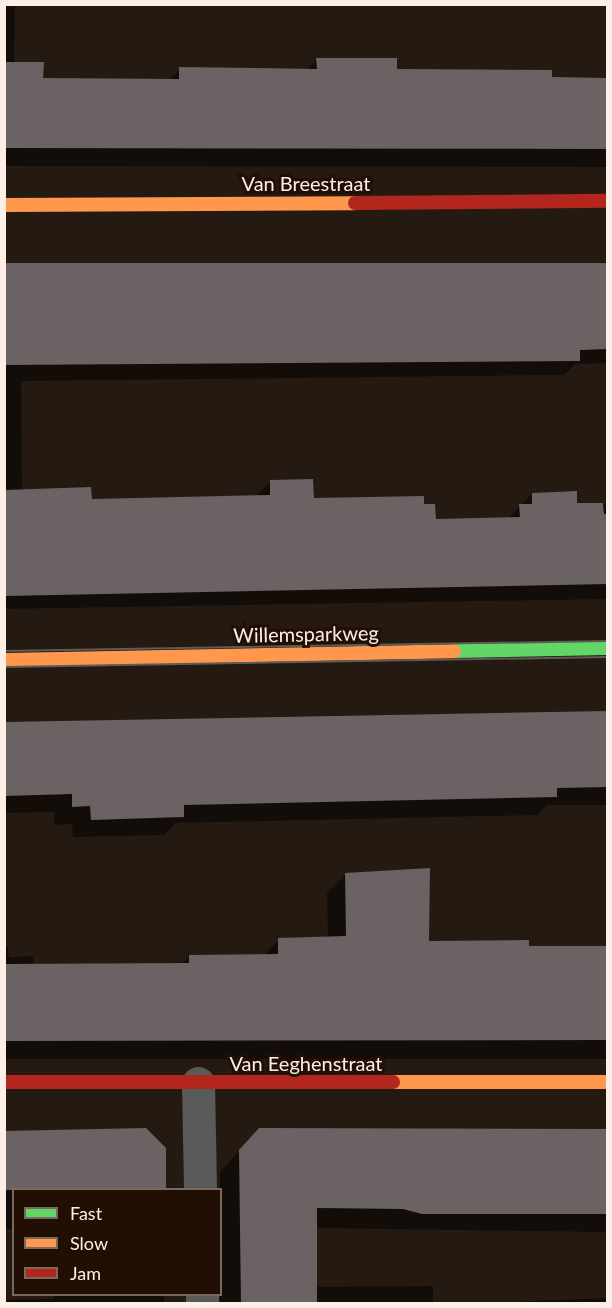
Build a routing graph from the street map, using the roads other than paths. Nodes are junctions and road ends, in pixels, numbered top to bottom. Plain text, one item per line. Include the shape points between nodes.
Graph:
1 (608, 201) edge
2 (4, 205) edge
3 (608, 648) edge
4 (4, 660) edge
5 (4, 1082) edge
6 (608, 1082) edge
7 (198, 1083) junction
8 (200, 1188) edge

1 - 2 street, Van Breestraat
3 - 4 street, Willemsparkweg
5 - 7 street, Van Eeghenstraat
6 - 7 street, Van Eeghenstraat
7 - 8 street

